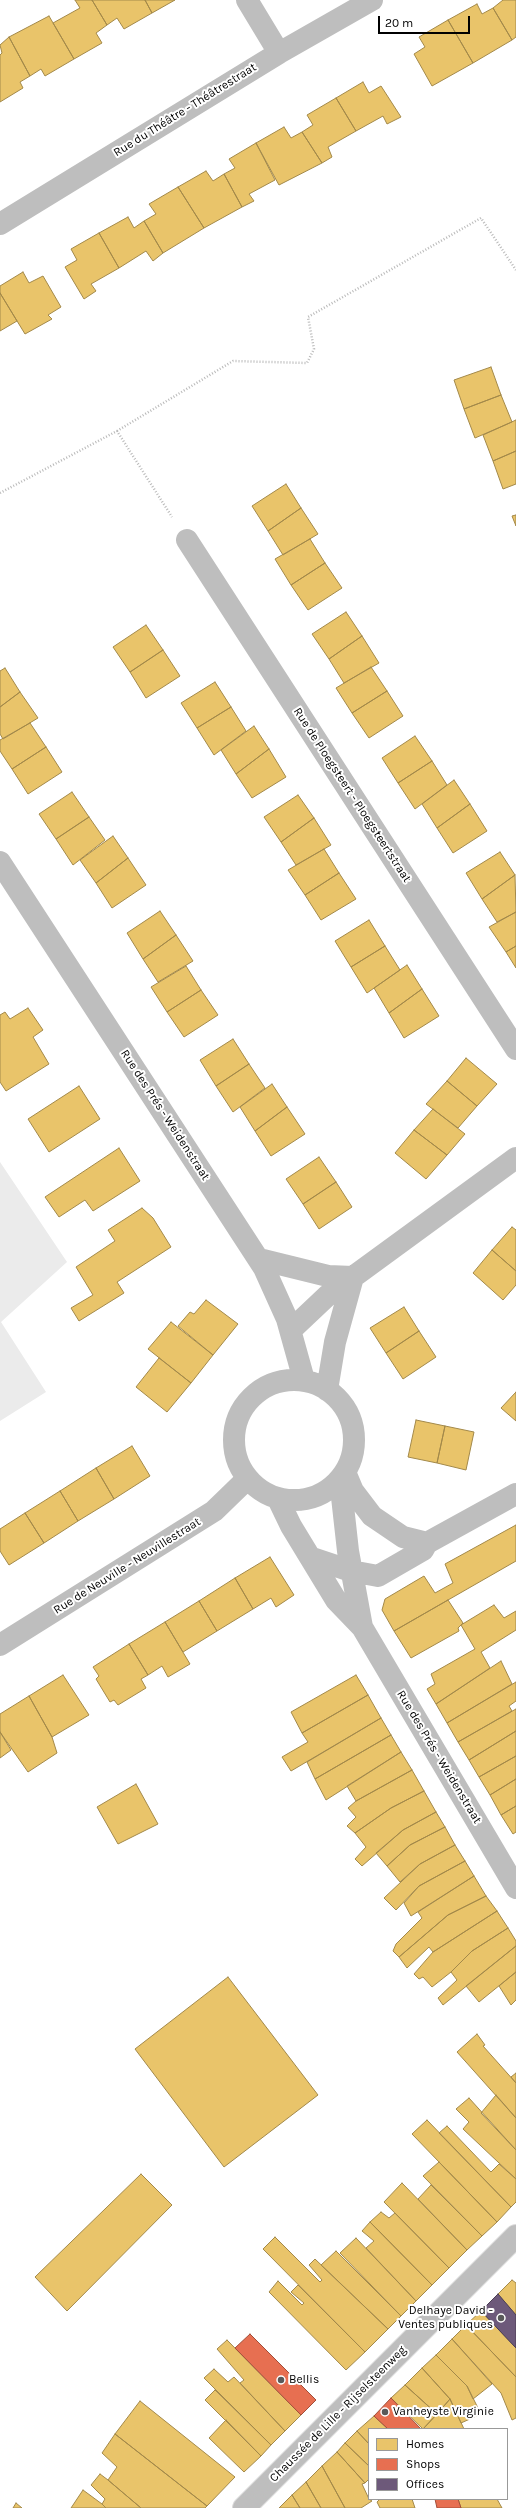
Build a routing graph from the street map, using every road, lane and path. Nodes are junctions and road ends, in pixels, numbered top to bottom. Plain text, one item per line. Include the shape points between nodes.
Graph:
1 (247, 0) edge
2 (372, 0) edge
3 (279, 52) junction
4 (0, 224) edge
5 (516, 270) edge
6 (117, 431) junction
7 (0, 493) edge
8 (187, 540) joint
9 (0, 862) edge
10 (516, 1049) edge
11 (516, 1158) edge
12 (259, 1259) junction
13 (353, 1277) junction
14 (291, 1330) junction
15 (304, 1380) junction
16 (327, 1390) junction
17 (343, 1476) junction
18 (247, 1479) junction
19 (516, 1494) edge
20 (278, 1499) junction
21 (427, 1543) junction
22 (312, 1558) junction
23 (351, 1571) junction
24 (362, 1627) junction
25 (0, 1645) edge
26 (516, 1888) edge
27 (516, 2236) edge
28 (244, 2508) edge

1 - 3 street
2 - 3 street, Rue du Théâtre - Théâtrestraat
3 - 4 street, Rue du Théâtre - Théâtrestraat
5 - 6 path via 481,218 308,317 314,349 307,363 233,361
6 - 7 path
6 - 8 path
8 - 10 street, Rue de Ploegsteert - Ploegsteertstraat
9 - 12 street, Rue des Prés - Weidenstraat
11 - 13 street
12 - 13 street via 328,1276
12 - 14 street, Rue des Prés - Weidenstraat
13 - 14 street via 327,1296
13 - 16 street
14 - 15 street, Rue des Prés - Weidenstraat
15 - 16 street, Rue des Prés - Weidenstraat
15 - 18 street, Rue des Prés - Weidenstraat via 286,1380 268,1385 253,1395 241,1410 234,1427 233,1445 237,1463
16 - 17 street, Rue des Prés - Weidenstraat via 348,1412 353,1427 352,1458
17 - 20 street, Rue des Prés - Weidenstraat via 318,1496 291,1501
17 - 21 street via 372,1516 403,1537
17 - 23 street, Rue des Prés - Weidenstraat
18 - 20 street, Rue des Prés - Weidenstraat via 261,1491
18 - 25 street, Rue de Neuville - Neuvillestraat via 214,1512
19 - 21 street
20 - 22 street, Rue des Prés - Weidenstraat
21 - 23 street via 423,1550 378,1576
22 - 23 street
22 - 24 street, Rue des Prés - Weidenstraat via 336,1600
23 - 24 street, Rue des Prés - Weidenstraat
24 - 26 street, Rue des Prés - Weidenstraat
27 - 28 street, Chaussée de Lille - Rijselsteenweg

